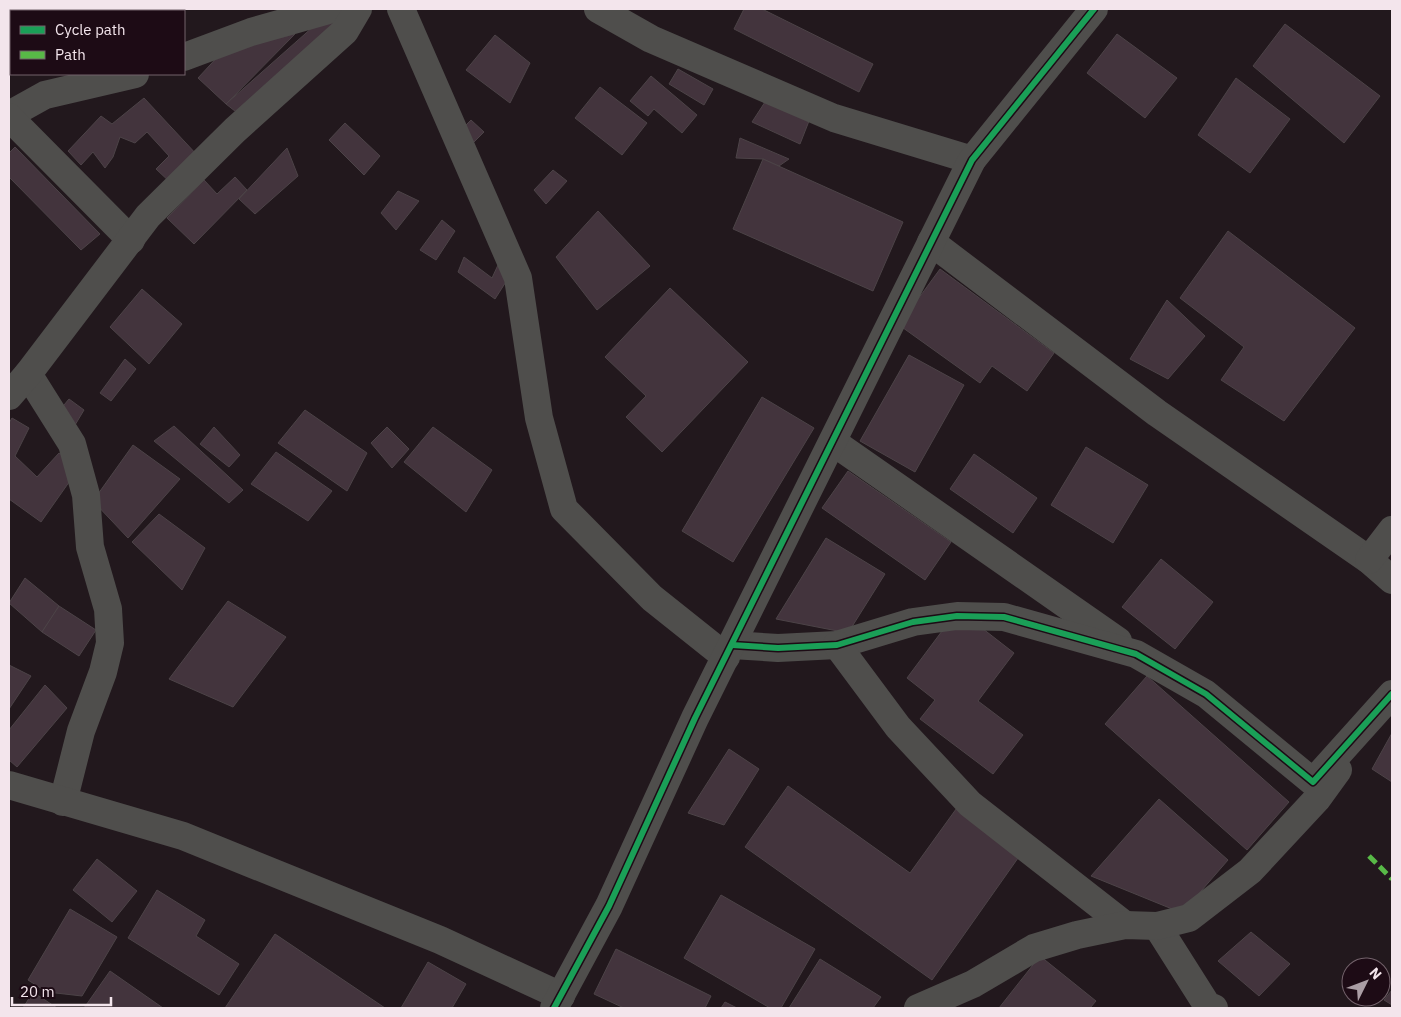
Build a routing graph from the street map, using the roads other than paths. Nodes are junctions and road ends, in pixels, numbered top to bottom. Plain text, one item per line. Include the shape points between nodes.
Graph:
1 (332, 9) edge
2 (358, 9) edge
3 (401, 9) edge
4 (598, 9) edge
5 (1094, 9) edge
6 (185, 57) edge
7 (130, 75) edge
8 (9, 116) edge
9 (972, 160) junction
10 (131, 240) junction
11 (931, 242) junction
12 (28, 374) junction
13 (9, 396) edge
14 (833, 442) junction
15 (1392, 530) edge
16 (1369, 560) junction
17 (1392, 580) edge
18 (836, 645) junction
19 (729, 651) junction
20 (1136, 654) junction
21 (1392, 695) edge
22 (9, 785) edge
23 (1317, 799) junction
24 (63, 802) junction
25 (1125, 925) junction
26 (1157, 926) junction
27 (558, 1002) edge
28 (918, 1008) edge
29 (1214, 1008) edge

1 - 6 street via 251,32
2 - 10 street via 345,31 228,137 148,216
3 - 19 street via 518,278 539,418 564,509 652,598
4 - 9 street via 651,39 834,118
5 - 9 street
7 - 8 street via 44,95
8 - 10 street
9 - 11 street
10 - 12 street
11 - 14 street
11 - 16 street via 1157,413
12 - 13 street
12 - 24 street via 72,444 86,495 90,547 108,609 110,643 81,731
14 - 19 street
14 - 20 street
15 - 16 street
16 - 17 street
18 - 19 street
18 - 20 street via 913,622 985,616 1004,617
18 - 25 street via 898,727 970,804
19 - 27 street via 609,906
20 - 21 street via 1206,694 1313,782
20 - 23 street
21 - 23 street
22 - 24 street
23 - 26 street via 1250,870 1189,918
24 - 27 street via 183,836 440,940
25 - 26 street
25 - 28 street via 1034,948 973,984
26 - 29 street via 1207,1005

